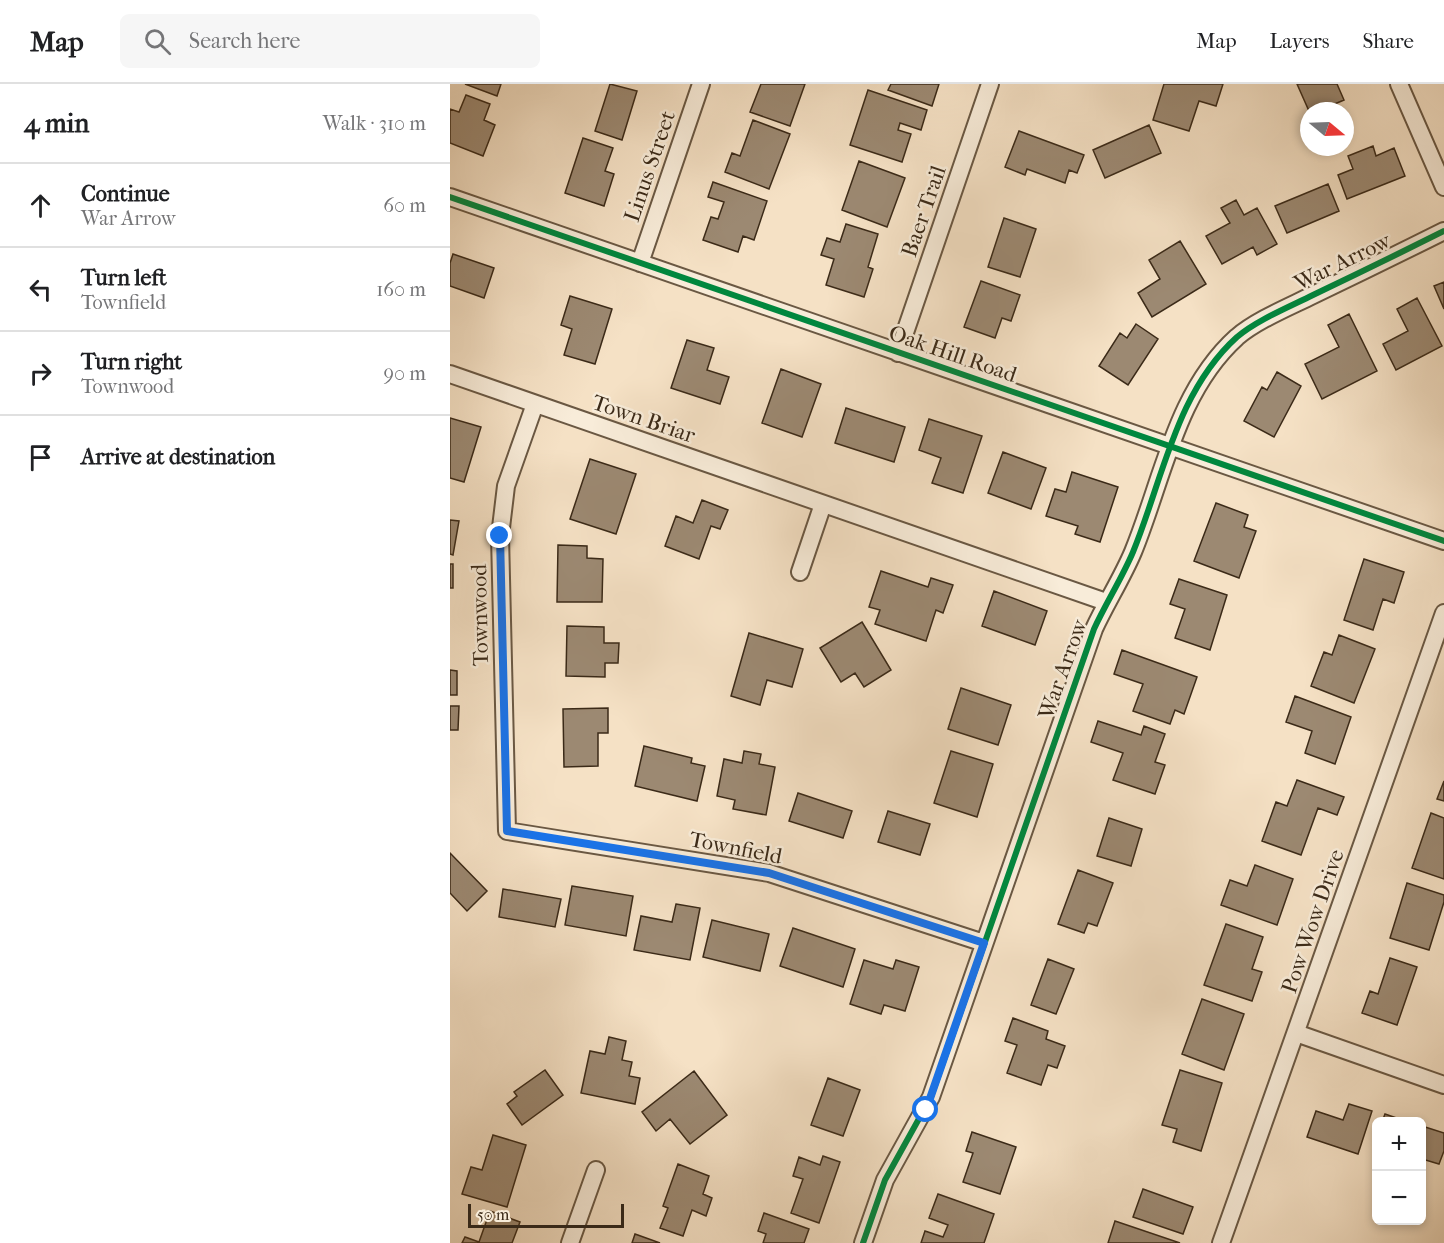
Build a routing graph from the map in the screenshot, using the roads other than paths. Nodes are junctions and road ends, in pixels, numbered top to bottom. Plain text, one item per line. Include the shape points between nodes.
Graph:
1 (701, 84) edge
2 (990, 84) edge
3 (1399, 84) edge
4 (1444, 187) edge
5 (450, 197) edge
6 (1444, 231) edge
7 (640, 263) junction
8 (898, 353) junction
9 (450, 374) edge
10 (535, 404) junction
11 (1170, 447) junction
12 (823, 504) junction
13 (1444, 541) edge
14 (800, 572) dead end
15 (1106, 602) junction
16 (1444, 613) edge
17 (507, 831) joint
18 (984, 943) junction
19 (1296, 1033) junction
20 (1444, 1085) edge
21 (596, 1170) dead end
22 (570, 1243) edge
23 (863, 1243) edge
24 (1221, 1243) edge

1 - 7 street, Linus Street
2 - 8 street, Baer Trail
3 - 4 street
5 - 7 street, Oak Hill Road
6 - 11 street, War Arrow via 1277,313 1239,336 1195,391
7 - 8 street, Oak Hill Road
8 - 11 street, Oak Hill Road
9 - 10 street, Town Briar
10 - 12 street, Town Briar
10 - 17 street, Townwood via 506,486 500,536
11 - 13 street, Oak Hill Road
11 - 15 street, War Arrow via 1133,553
12 - 14 street
12 - 15 street, Town Briar
15 - 18 street, War Arrow
16 - 19 street, Pow Wow Drive
17 - 18 street, Townfield via 769,873
18 - 23 street, War Arrow via 926,1110 885,1180
19 - 20 street
19 - 24 street, Pow Wow Drive
21 - 22 street

